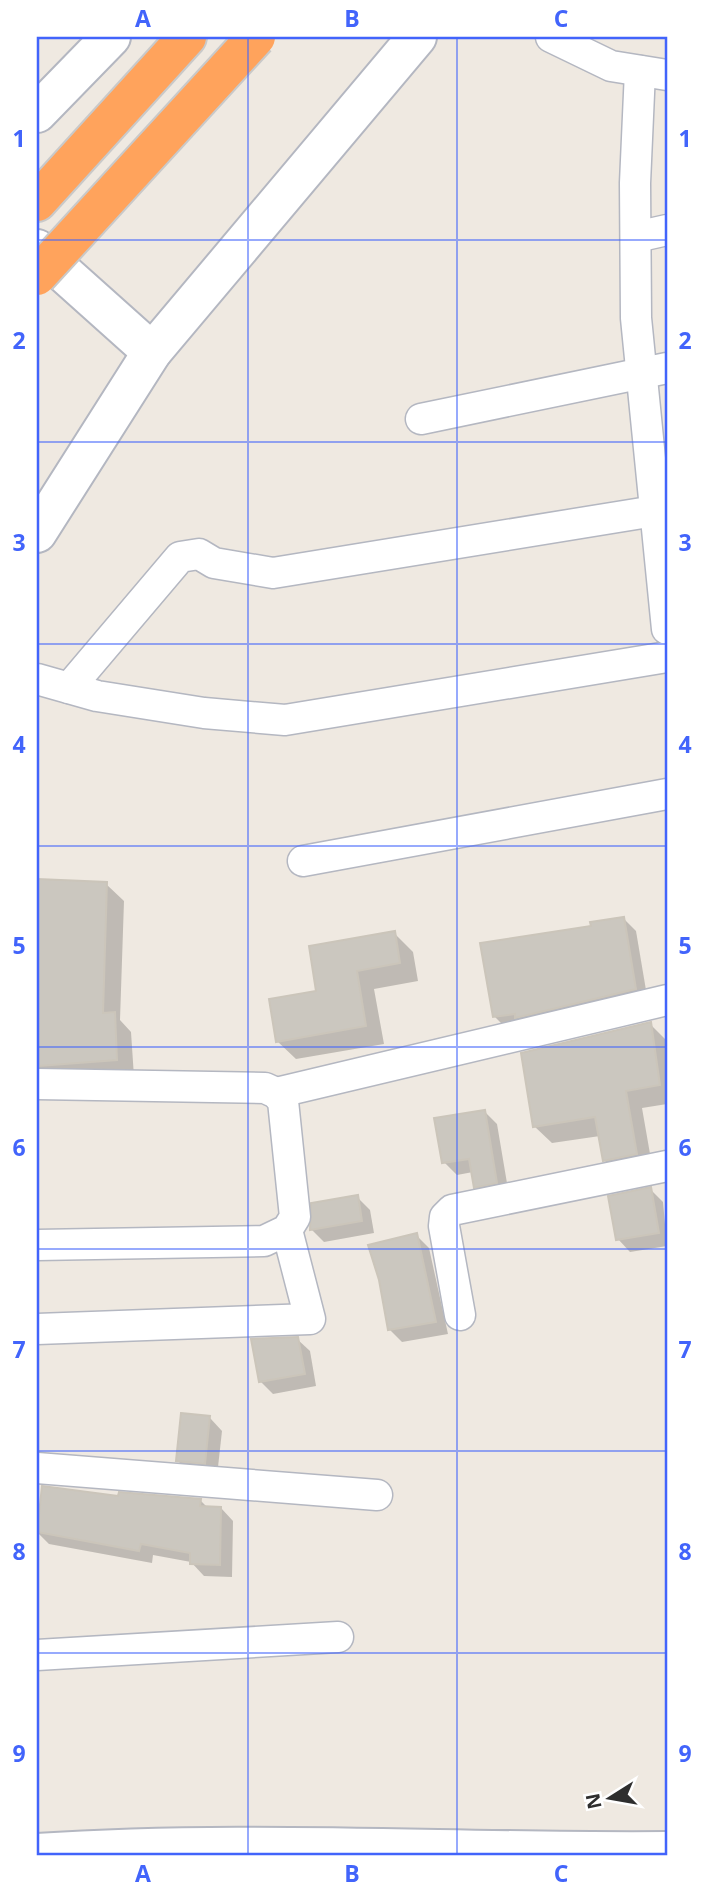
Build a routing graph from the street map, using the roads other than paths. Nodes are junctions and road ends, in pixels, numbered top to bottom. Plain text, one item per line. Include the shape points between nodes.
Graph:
1 (111, 37) edge
2 (187, 37) edge
3 (256, 37) edge
4 (417, 37) edge
5 (551, 37) edge
6 (653, 73) edge
7 (37, 113) edge
8 (37, 202) edge
9 (667, 230) edge
10 (636, 237) junction
11 (37, 249) edge
12 (37, 276) edge
13 (152, 352) junction
14 (654, 371) edge
15 (421, 419) dead end
16 (661, 510) edge
17 (37, 533) edge
18 (667, 629) edge
19 (667, 657) edge
20 (37, 680) edge
21 (69, 688) junction
22 (667, 794) edge
23 (303, 860) dead end
24 (667, 1000) edge
25 (37, 1084) edge
26 (276, 1093) junction
27 (667, 1166) edge
28 (287, 1230) junction
29 (37, 1245) edge
30 (460, 1315) dead end
31 (37, 1329) edge
32 (37, 1468) edge
33 (377, 1495) dead end
34 (338, 1637) dead end
35 (37, 1655) edge
36 (667, 1851) edge
37 (37, 1853) edge

1 - 7 street
2 - 8 highway
3 - 12 highway, bridge
4 - 13 street
5 - 6 street via 611,66
6 - 10 street
9 - 10 street
10 - 14 street via 636,318
11 - 13 street
13 - 17 street
14 - 15 street
14 - 16 street
16 - 18 street
16 - 21 street via 273,573 215,563 199,554 180,557
19 - 21 street via 285,719 204,713
20 - 21 street
22 - 23 street
24 - 26 street
25 - 26 street via 265,1088
26 - 28 street via 283,1101 295,1217
27 - 30 street via 452,1210 444,1226
28 - 29 street via 264,1241
28 - 31 street via 310,1319
32 - 33 street
34 - 35 street
36 - 37 street via 164,1846

